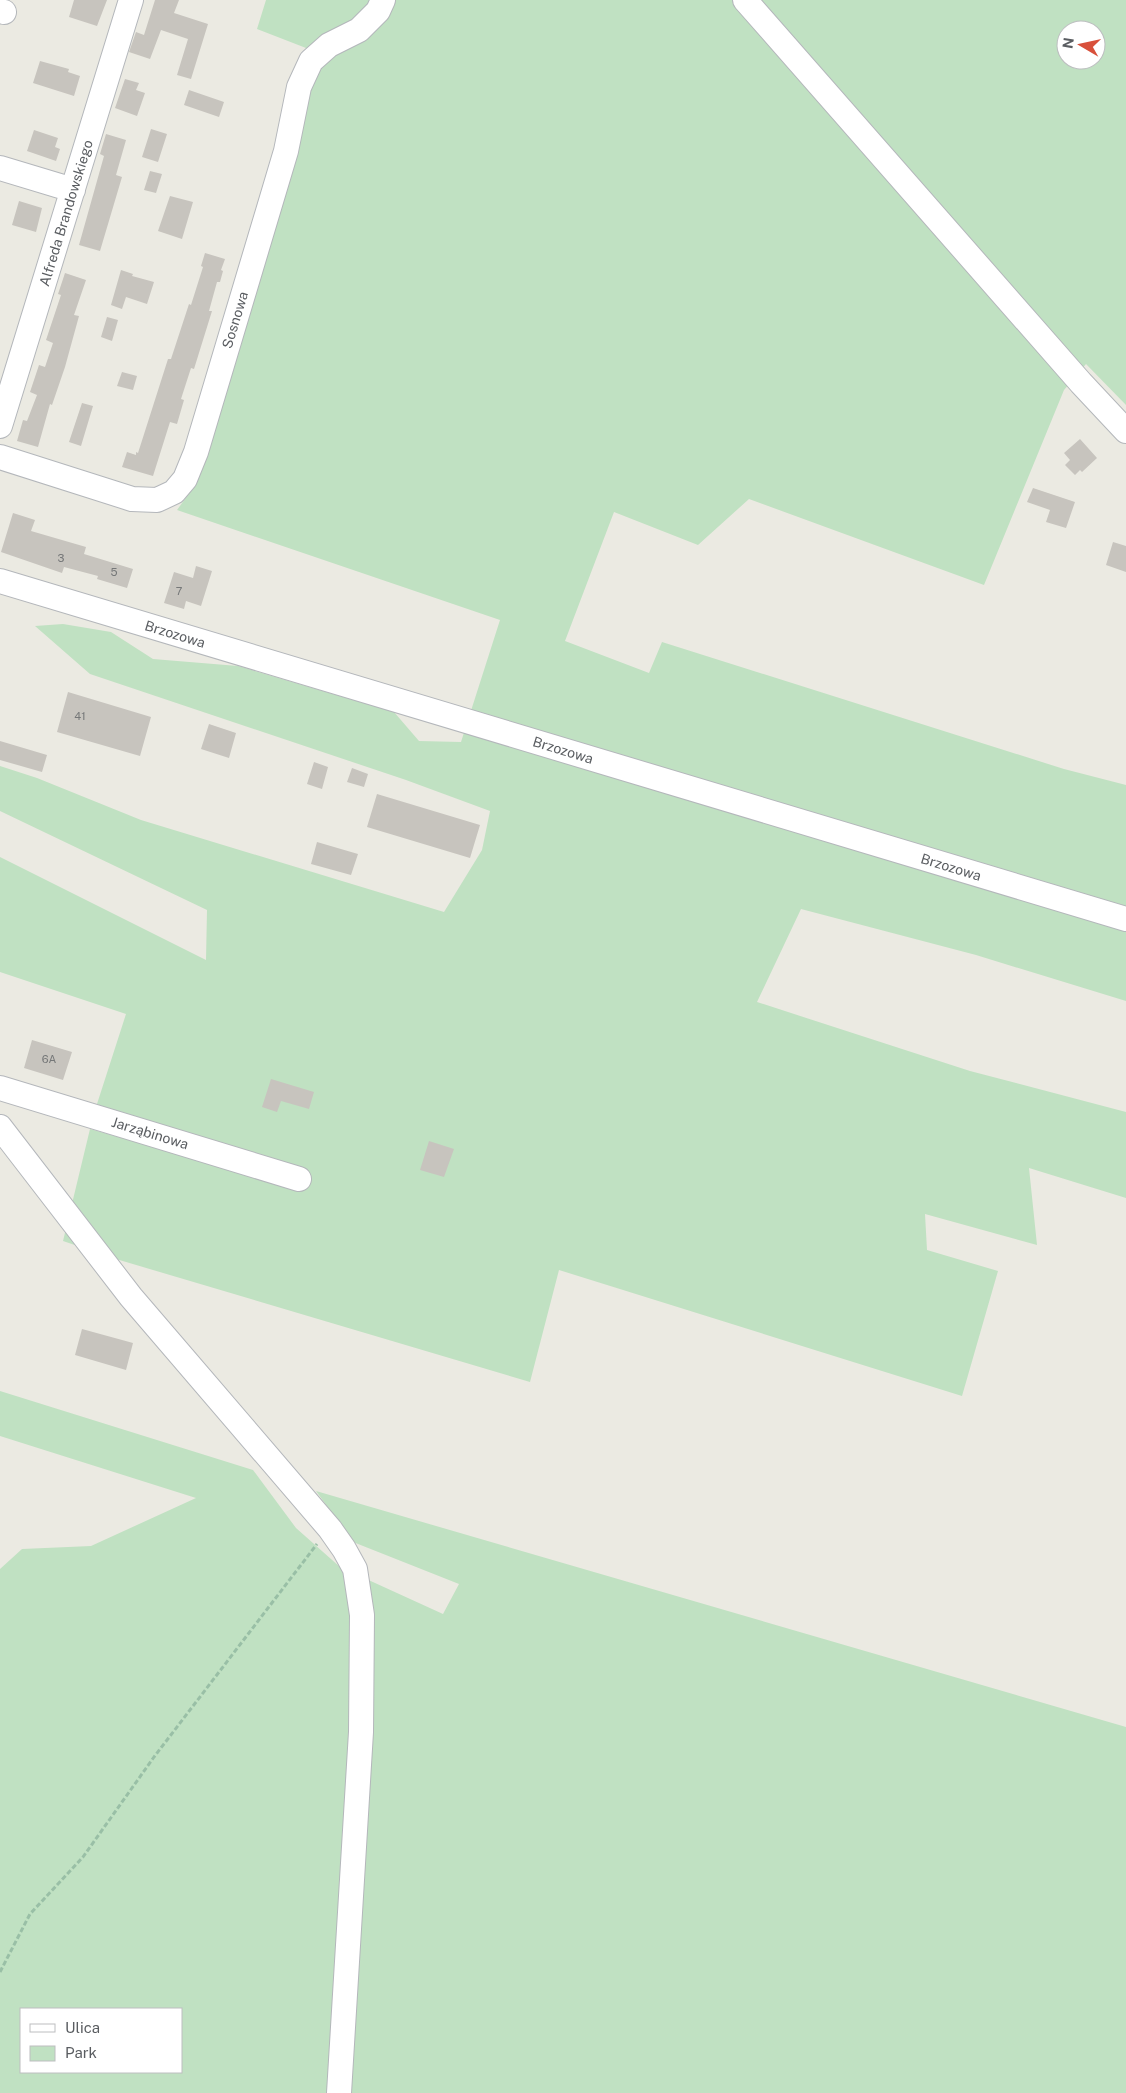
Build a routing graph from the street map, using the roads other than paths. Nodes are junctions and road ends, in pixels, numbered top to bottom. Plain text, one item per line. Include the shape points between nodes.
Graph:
1 (131, 0) edge
2 (383, 0) edge
3 (745, 0) edge
4 (0, 168) edge
5 (73, 190) junction
6 (0, 426) edge
7 (1126, 431) edge
8 (0, 457) edge
9 (0, 581) edge
10 (1126, 919) edge
11 (0, 1088) edge
12 (0, 1127) edge
13 (299, 1178) dead end
14 (339, 2093) edge

1 - 5 street, Alfreda Brandowskiego
2 - 8 street, Sosnowa via 359,30 328,45 311,61 299,87 286,151 196,452 185,479 174,492 157,500 132,499
3 - 7 street
4 - 5 street
5 - 6 street, Alfreda Brandowskiego
9 - 10 street, Brzozowa
11 - 13 street, Jarząbinowa
12 - 14 street via 131,1297 330,1529 355,1570 362,1615 361,1732

